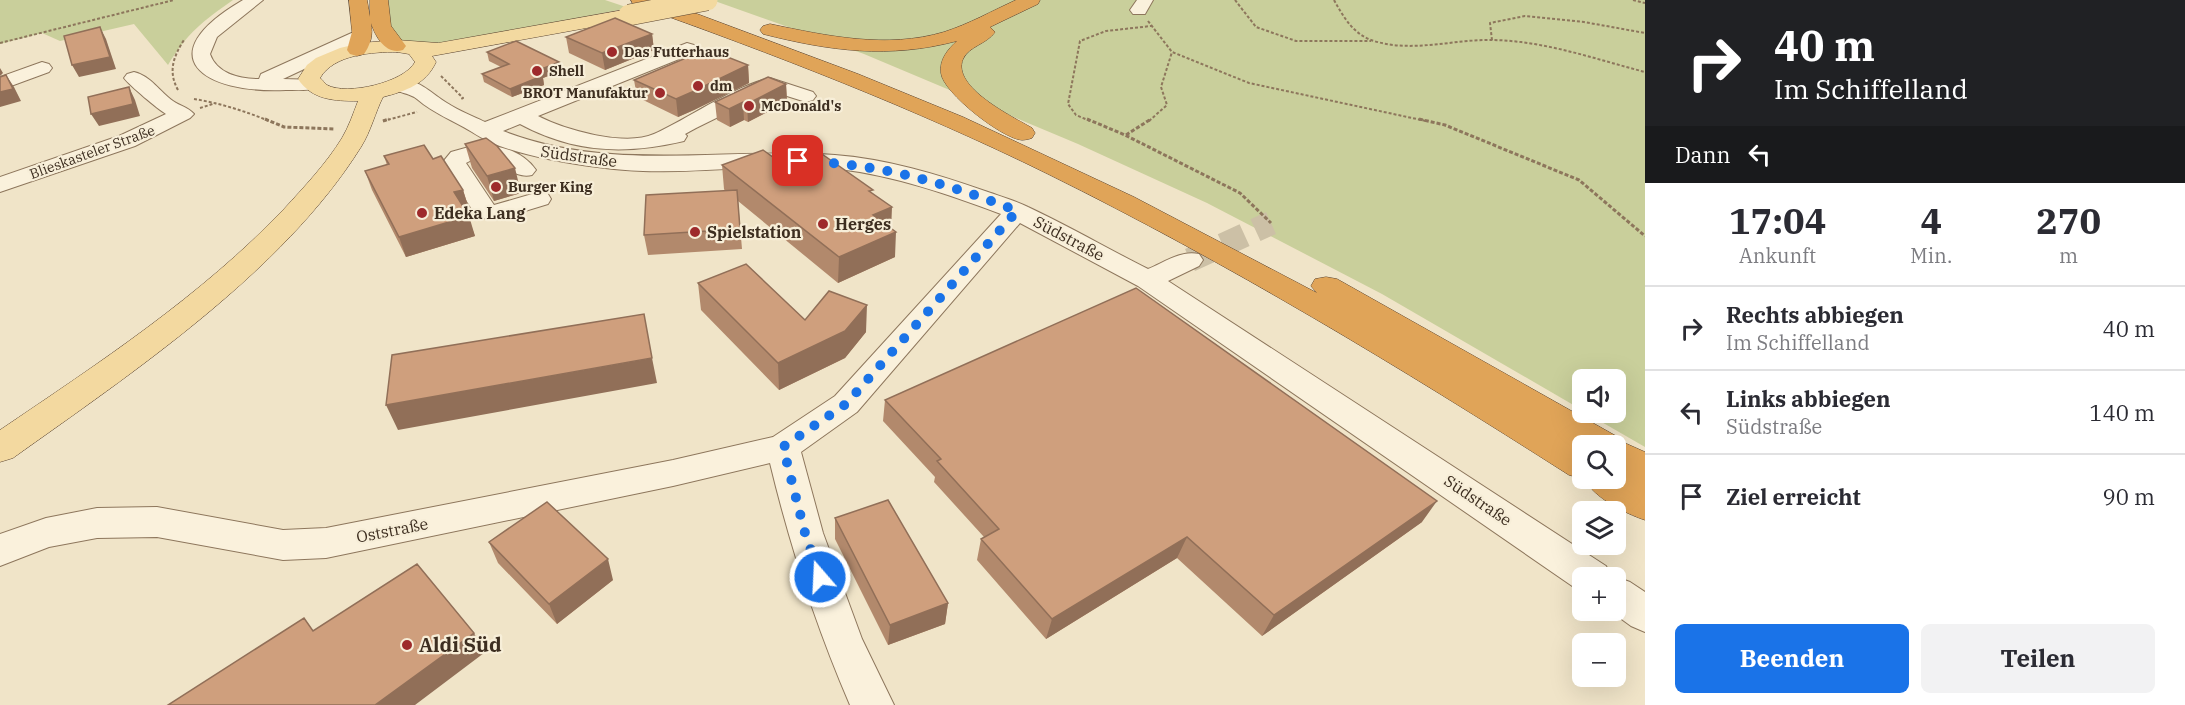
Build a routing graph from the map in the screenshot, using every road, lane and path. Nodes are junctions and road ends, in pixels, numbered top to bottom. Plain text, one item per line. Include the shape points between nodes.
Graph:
1 (174, 0) edge
2 (255, 0) edge
3 (358, 0) edge
4 (379, 0) edge
5 (679, 0) edge
6 (707, 0) edge
7 (1031, 0) edge
8 (1052, 0) edge
9 (1235, 0) edge
10 (1334, 0) edge
11 (1633, 0) edge
12 (1645, 3) edge
13 (1142, 5) edge
14 (634, 8) edge
15 (754, 26) junction
16 (1151, 26) junction
17 (1645, 33) edge
18 (1492, 40) junction
19 (1374, 41) junction
20 (0, 43) edge
21 (358, 45) junction
22 (396, 46) junction
23 (687, 49) dead end
24 (1172, 52) junction
25 (42, 69) dead end
26 (415, 69) junction
27 (1645, 72) edge
28 (214, 73) junction
29 (309, 73) junction
30 (134, 78) dead end
31 (0, 84) edge
32 (375, 92) junction
33 (342, 94) junction
34 (806, 96) dead end
35 (521, 116) junction
36 (475, 126) junction
37 (1023, 133) junction
38 (1125, 135) junction
39 (336, 162) junction
40 (524, 170) dead end
41 (0, 185) edge
42 (539, 199) dead end
43 (1017, 211) junction
44 (1271, 223) dead end
45 (1645, 236) edge
46 (1190, 260) tunnel mouth
47 (1148, 280) junction
48 (194, 309) junction
49 (0, 434) edge
50 (1584, 435) edge
51 (783, 447) junction
52 (0, 448) edge
53 (1572, 459) edge
54 (1626, 459) edge
55 (1645, 470) edge
56 (1621, 489) edge
57 (1645, 504) edge
58 (9, 553) edge
59 (1576, 567) edge
60 (1626, 601) edge
61 (1645, 614) edge
62 (872, 705) edge

1 - 20 path
2 - 28 street via 213,30 205,41 200,61
3 - 21 highway
4 - 22 highway via 385,36
5 - 15 highway
6 - 14 main road, bridge
7 - 15 highway via 950,36 906,45 830,43
8 - 37 highway via 975,37 951,61 950,71 963,94
9 - 19 path via 1256,27 1296,41
10 - 19 path via 1346,23
11 - 12 path
13 - 16 path
14 - 26 main road via 465,50
14 - 53 highway via 825,69 1065,174 1239,263 1362,332
15 - 37 highway
16 - 24 path
16 - 38 path via 1106,31 1080,41 1068,104 1076,115
17 - 18 path via 1525,16 1490,23
18 - 19 path via 1400,44
18 - 27 path via 1521,42
21 - 22 main road
21 - 29 main road
21 - 29 street via 330,50
22 - 26 main road
23 - 35 street
24 - 38 path via 1161,87 1167,105
24 - 45 path via 1249,83 1445,124 1579,180
25 - 31 street
26 - 32 main road
26 - 36 street, Südstraße via 421,92 438,107
28 - 29 street via 268,78
28 - 29 street via 236,83
29 - 33 main road via 318,89
30 - 41 street, Blieskasteler Straße via 165,105 183,114 127,141
32 - 33 main road
32 - 39 main road via 352,143
33 - 39 main road via 350,102 350,110
34 - 35 street via 770,84 688,123 669,137 631,144 594,142 544,129
35 - 36 street
36 - 43 street, Südstraße via 529,148 603,162 778,160 885,169 963,190
37 - 50 highway via 1272,257
38 - 44 path via 1240,193
39 - 48 main road via 288,221
40 - 42 street via 514,160 488,151 465,154 453,163 486,212 496,213
43 - 47 street, Südstraße
43 - 51 street via 846,404
46 - 47 street
47 - 59 street, Südstraße
48 - 49 main road
48 - 52 main road
51 - 58 street, Oststraße via 326,543 283,545 157,522 97,523 46,533
51 - 62 street via 812,555 843,642
54 - 55 highway
56 - 57 highway
60 - 61 street

